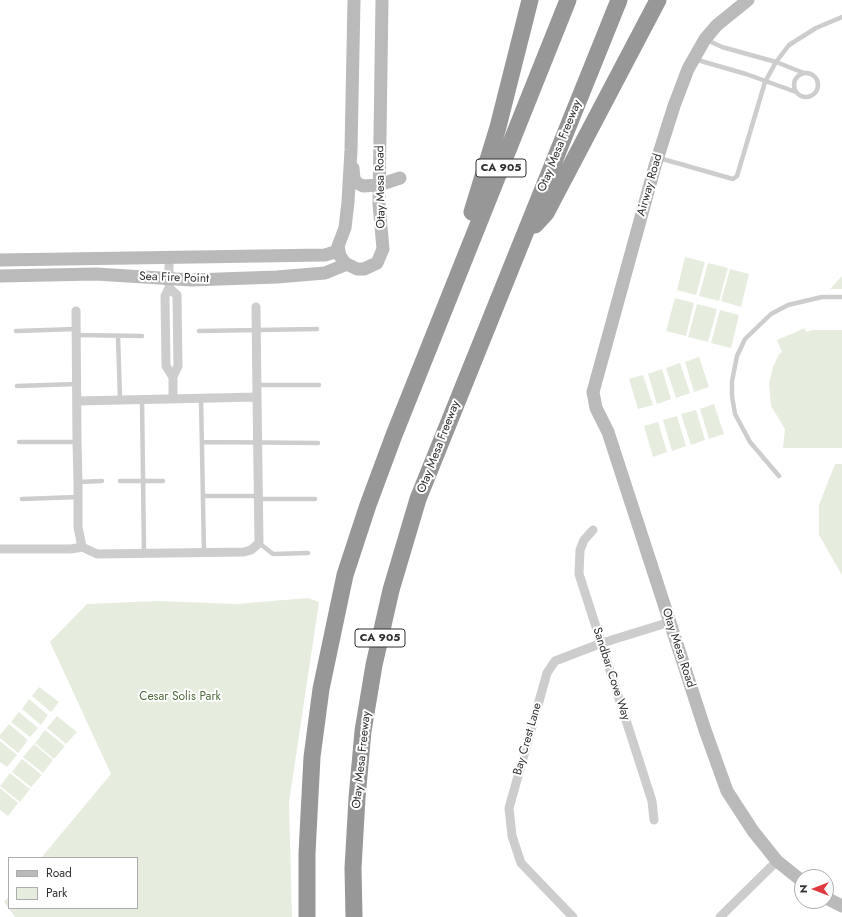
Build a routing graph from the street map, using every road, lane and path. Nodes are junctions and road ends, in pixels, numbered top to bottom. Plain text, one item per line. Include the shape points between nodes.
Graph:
1 (354, 0) edge
2 (382, 0) edge
3 (530, 0) edge
4 (568, 0) edge
5 (619, 0) edge
6 (658, 0) edge
7 (748, 0) edge
8 (842, 17) edge
9 (705, 39) junction
10 (693, 59) junction
11 (776, 62) junction
12 (804, 73) junction
13 (765, 82) junction
14 (796, 92) junction
15 (351, 150) junction
16 (658, 157) junction
17 (379, 166) junction
18 (379, 185) junction
19 (524, 237) junction
20 (338, 251) junction
21 (168, 257) junction
22 (0, 260) edge
23 (347, 264) junction
24 (0, 276) edge
25 (169, 283) junction
26 (842, 297) edge
27 (256, 307) dead end
28 (76, 311) dead end
29 (256, 330) junction
30 (317, 330) dead end
31 (16, 331) dead end
32 (199, 331) dead end
33 (76, 332) junction
34 (118, 336) junction
35 (142, 336) dead end
36 (433, 336) junction
37 (76, 384) junction
38 (257, 385) junction
39 (319, 385) dead end
40 (17, 386) dead end
41 (593, 392) joint
42 (257, 397) junction
43 (173, 398) junction
44 (201, 398) junction
45 (120, 399) junction
46 (142, 399) junction
47 (77, 401) junction
48 (19, 442) dead end
49 (77, 442) junction
50 (202, 442) junction
51 (258, 443) junction
52 (318, 443) dead end
53 (779, 476) dead end
54 (163, 480) dead end
55 (102, 481) dead end
56 (120, 481) dead end
57 (143, 481) junction
58 (78, 482) junction
59 (203, 496) junction
60 (78, 497) junction
61 (259, 498) junction
62 (22, 499) dead end
63 (316, 499) dead end
64 (593, 530) dead end
65 (259, 543) junction
66 (82, 547) junction
67 (0, 549) edge
68 (204, 552) junction
69 (144, 553) junction
70 (308, 553) dead end
71 (670, 622) junction
72 (602, 643) junction
73 (654, 820) dead end
74 (777, 861) junction
75 (794, 875) edge
76 (307, 917) edge
77 (354, 917) edge
78 (574, 917) edge
79 (720, 917) edge

1 - 15 street
2 - 17 street, Otay Mesa Road
3 - 36 highway via 498,127
4 - 36 highway, CA 905
5 - 19 highway, Otay Mesa Freeway / CA 905
6 - 19 highway via 546,213
7 - 9 street, Airway Road
8 - 11 lane via 816,28 789,45
9 - 10 street, Airway Road
9 - 11 lane via 722,47
10 - 13 lane
10 - 16 street, Airway Road via 674,106
11 - 12 lane
11 - 13 lane
12 - 14 lane via 795,80
12 - 14 lane via 812,74 817,80 817,92 806,98
13 - 14 lane
13 - 16 lane via 734,179
15 - 18 street via 354,179 357,183
15 - 20 street via 347,217 338,243
16 - 41 street, Airway Road
17 - 18 street, Otay Mesa Road
17 - 18 street via 390,175 400,178
18 - 23 street, Otay Mesa Road via 382,254 377,262 364,270
19 - 77 highway, Otay Mesa Freeway / CA 905 via 418,499 391,590 374,665 363,731 353,868
20 - 21 street, Sea Fire Point via 325,255
20 - 23 street
21 - 22 street, Sea Fire Point
21 - 25 street
23 - 25 street, Sea Fire Point via 325,273 308,275
24 - 25 street, Sea Fire Point via 96,274
25 - 43 street via 165,296 166,366 173,377
26 - 53 lane via 822,297 788,305 771,314 745,339 737,356 732,381 735,414 750,442
27 - 29 street
28 - 33 street
29 - 30 lane
29 - 32 lane
29 - 38 street
31 - 33 lane
33 - 34 lane
33 - 37 street
34 - 35 lane
34 - 45 lane
36 - 76 highway, CA 905 via 368,505 345,575 332,631 312,757
37 - 40 lane
37 - 47 street
38 - 39 lane
38 - 42 street
41 - 71 street, Otay Mesa Road via 596,408 608,432
42 - 44 street
42 - 51 street
43 - 44 street
43 - 46 street
44 - 50 lane
45 - 46 street
45 - 47 street
46 - 57 lane
47 - 49 street
48 - 49 lane
49 - 58 street
50 - 51 lane
50 - 59 lane
51 - 52 lane
51 - 61 street
54 - 57 lane
55 - 58 lane
56 - 57 lane
57 - 69 lane
58 - 60 street
59 - 61 lane
59 - 68 lane
60 - 62 lane
60 - 66 street via 78,527
61 - 63 lane
61 - 65 street
64 - 72 street, Sandbar Cove Way via 584,540 580,550 579,574
65 - 68 street via 244,552
65 - 70 lane via 273,554
66 - 67 street
66 - 69 street via 97,554
68 - 69 street
71 - 72 street, Bay Crest Lane
71 - 74 street, Otay Mesa Road via 727,791 753,831
72 - 73 street, Sandbar Cove Way via 652,800
72 - 78 street, Bay Crest Lane via 555,661 547,673 509,808 512,836 521,863
74 - 75 street, Otay Mesa Road
74 - 79 street

